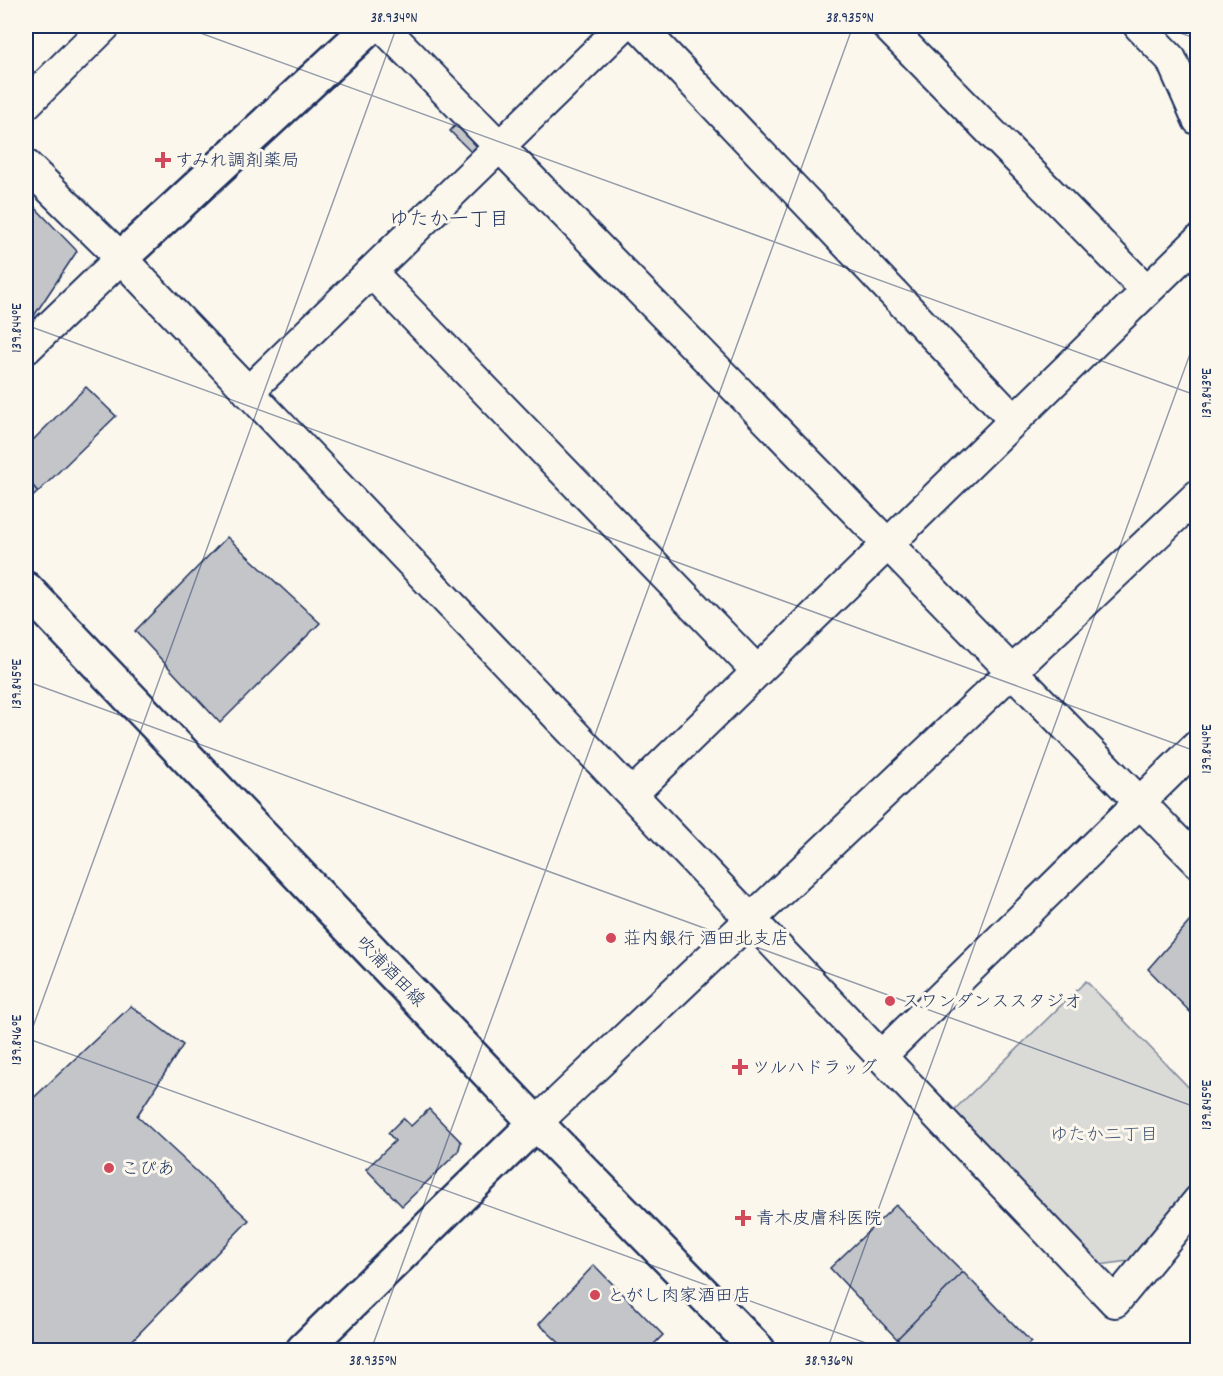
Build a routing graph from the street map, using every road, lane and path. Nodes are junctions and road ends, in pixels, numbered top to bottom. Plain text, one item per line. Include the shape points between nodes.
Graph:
1 (105, 26) edge
2 (371, 26) edge
3 (382, 26) edge
4 (623, 26) edge
5 (639, 26) edge
6 (887, 26) edge
7 (1139, 26) edge
8 (26, 104) edge
9 (1197, 120) edge
10 (499, 146) junction
11 (26, 165) edge
12 (1197, 241) edge
13 (121, 258) junction
14 (370, 272) junction
15 (1147, 291) junction
16 (26, 349) edge
17 (248, 392) junction
18 (1014, 420) junction
19 (1197, 495) edge
20 (887, 544) junction
21 (26, 589) edge
22 (758, 671) junction
23 (1011, 672) junction
24 (1197, 745) edge
25 (632, 794) junction
26 (1138, 802) junction
27 (1197, 862) edge
28 (751, 919) junction
29 (881, 1056) junction
30 (536, 1123) junction
31 (1197, 1201) edge
32 (303, 1350) edge
33 (758, 1350) edge

1 - 8 street
2 - 13 main road
3 - 10 street
4 - 10 street
5 - 18 street
6 - 15 street
7 - 9 street via 1171,59
10 - 14 street
10 - 20 street
11 - 13 street
12 - 15 street
13 - 16 street
13 - 17 street
14 - 17 street
14 - 22 street
15 - 18 street
17 - 25 street
18 - 20 street
19 - 23 street
20 - 22 street
20 - 23 street
21 - 30 main road, 吹浦酒田線
22 - 25 street
23 - 26 street
23 - 28 street
24 - 26 street
25 - 28 street
26 - 27 street
26 - 29 street
28 - 29 street
28 - 30 street
29 - 31 street via 1115,1302
30 - 32 main road
30 - 33 main road, 吹浦酒田線

